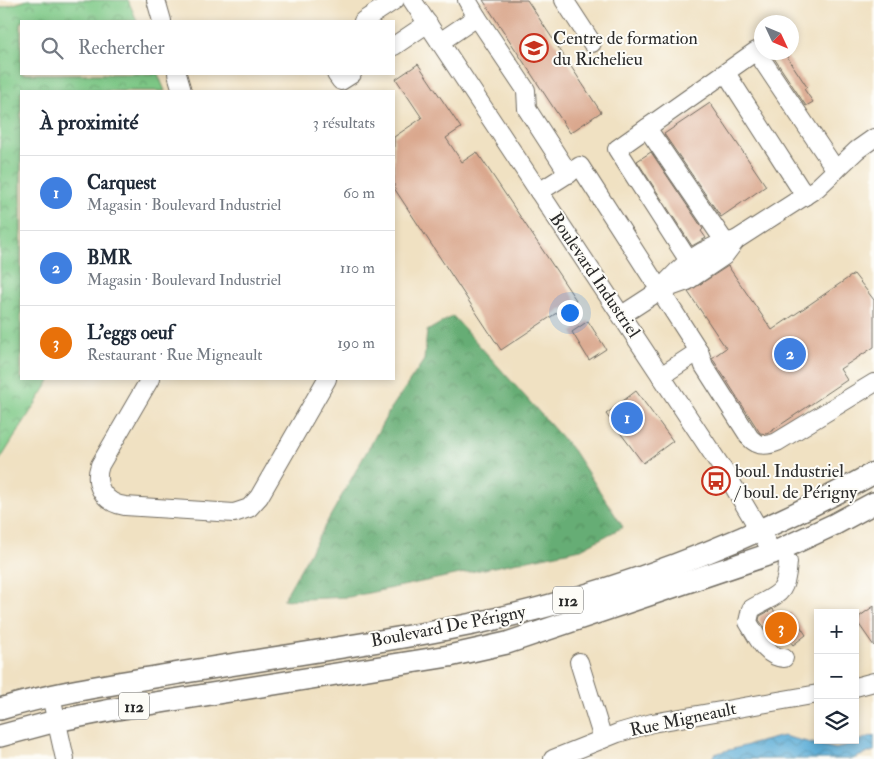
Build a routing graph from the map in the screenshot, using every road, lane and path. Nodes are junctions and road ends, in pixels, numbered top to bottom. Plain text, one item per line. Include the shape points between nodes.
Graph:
1 (156, 0) edge
2 (395, 0) edge
3 (412, 0) edge
4 (467, 0) edge
5 (564, 0) edge
6 (477, 17) junction
7 (162, 20) edge
8 (365, 20) edge
9 (428, 24) junction
10 (440, 42) junction
11 (592, 43) dead end
12 (395, 45) edge
13 (726, 73) junction
14 (177, 75) edge
15 (337, 75) edge
16 (350, 75) edge
17 (182, 90) edge
18 (647, 128) junction
19 (874, 138) edge
20 (836, 170) junction
21 (569, 174) junction
22 (539, 192) junction
23 (805, 196) junction
24 (730, 243) junction
25 (689, 261) junction
26 (659, 291) junction
27 (622, 315) junction
28 (698, 351) junction
29 (661, 376) junction
30 (149, 380) edge
31 (326, 380) edge
32 (874, 383) edge
33 (874, 473) edge
34 (874, 503) edge
35 (761, 530) junction
36 (780, 558) junction
37 (784, 658) dead end
38 (579, 662) dead end
39 (874, 682) edge
40 (859, 686) edge
41 (814, 695) edge
42 (51, 696) junction
43 (0, 709) edge
44 (56, 721) junction
45 (0, 736) edge
46 (603, 739) junction
47 (65, 759) edge
48 (554, 759) edge

1 - 7 street
2 - 8 street
3 - 9 street, Boulevard Industriel
4 - 6 street
5 - 11 street
6 - 10 street
6 - 21 street via 526,90 527,109
9 - 10 street, Boulevard Industriel
9 - 12 street
10 - 22 street, Boulevard Industriel
13 - 18 street
13 - 20 street via 756,51
13 - 23 street
14 - 17 street
15 - 16 street via 341,81
18 - 24 street
18 - 25 street via 617,150
19 - 20 street
20 - 23 street
21 - 22 street
21 - 26 street via 580,166
22 - 27 street, Boulevard Industriel
23 - 24 street
24 - 25 street via 716,244
24 - 26 street via 724,256 686,280
25 - 26 street via 678,268
26 - 27 street
26 - 28 street
27 - 29 street, Boulevard Industriel
28 - 29 street
28 - 32 street via 704,366 750,438 764,446 777,442
29 - 35 street, Boulevard Industriel
30 - 31 street via 100,465 98,479 102,492 111,502 125,506 234,513 249,508 256,501
33 - 35 main road, Boulevard De Périgny / 112
34 - 36 main road, Boulevard De Périgny / 112 via 826,528
35 - 36 street, Boulevard Industriel
35 - 42 main road, Boulevard De Périgny / 112 via 660,571 580,597 502,617 416,635
36 - 37 street via 786,586 751,610 748,622 766,649 774,656
36 - 44 main road, Boulevard De Périgny / 112 via 489,648
38 - 46 street
39 - 40 street
41 - 46 street, Rue Migneault via 670,719
42 - 43 main road, Boulevard De Périgny / 112
42 - 44 street
44 - 45 main road, Boulevard De Périgny / 112
44 - 47 street
46 - 48 street, Rue Migneault

